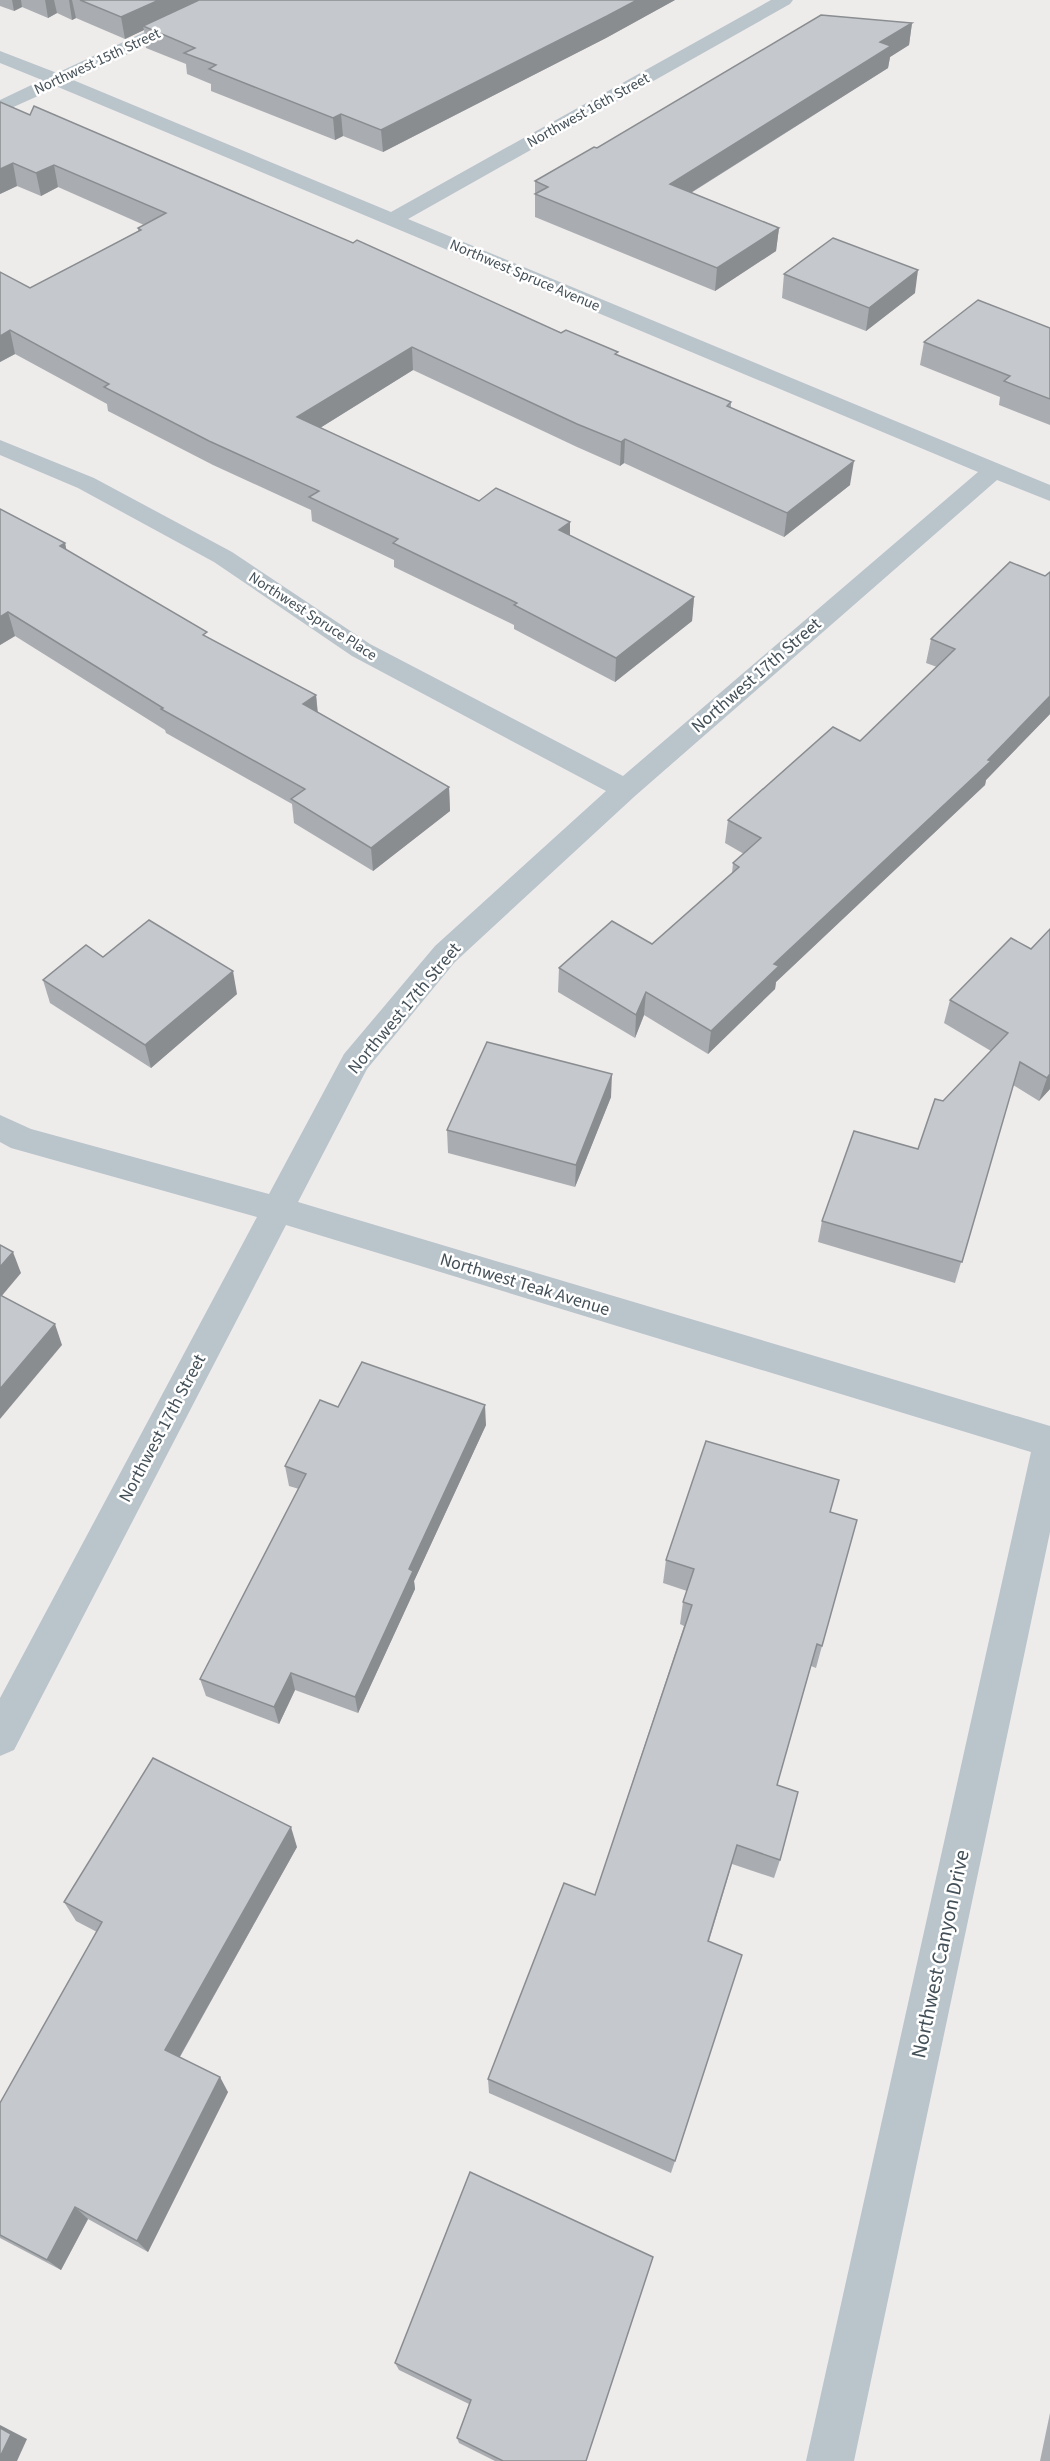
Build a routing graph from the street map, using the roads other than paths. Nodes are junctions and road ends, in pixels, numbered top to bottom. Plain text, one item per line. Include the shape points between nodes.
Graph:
1 (226, 0) edge
2 (784, 0) edge
3 (0, 56) edge
4 (57, 80) junction
5 (0, 107) edge
6 (392, 220) junction
7 (0, 447) edge
8 (993, 471) junction
9 (1050, 494) edge
10 (625, 789) junction
11 (0, 1127) edge
12 (276, 1209) junction
13 (1050, 1442) edge
14 (1050, 1447) edge
15 (0, 1737) edge
16 (830, 2461) edge

1 - 4 street, Northwest 15th Street
2 - 6 street, Northwest 16th Street
3 - 4 street, Northwest Spruce Avenue
4 - 5 street, Northwest 15th Street
4 - 6 street, Northwest Spruce Avenue
6 - 8 street, Northwest Spruce Avenue
7 - 10 street, Northwest Spruce Place via 86,483 223,557 361,650
8 - 9 street, Northwest Spruce Avenue
8 - 10 street, Northwest 17th Street
10 - 12 street, Northwest 17th Street via 445,954 355,1062
11 - 12 street, Northwest Teak Avenue via 22,1139
12 - 13 street, Northwest Teak Avenue
12 - 15 street, Northwest 17th Street
14 - 16 street, Northwest Canyon Drive

